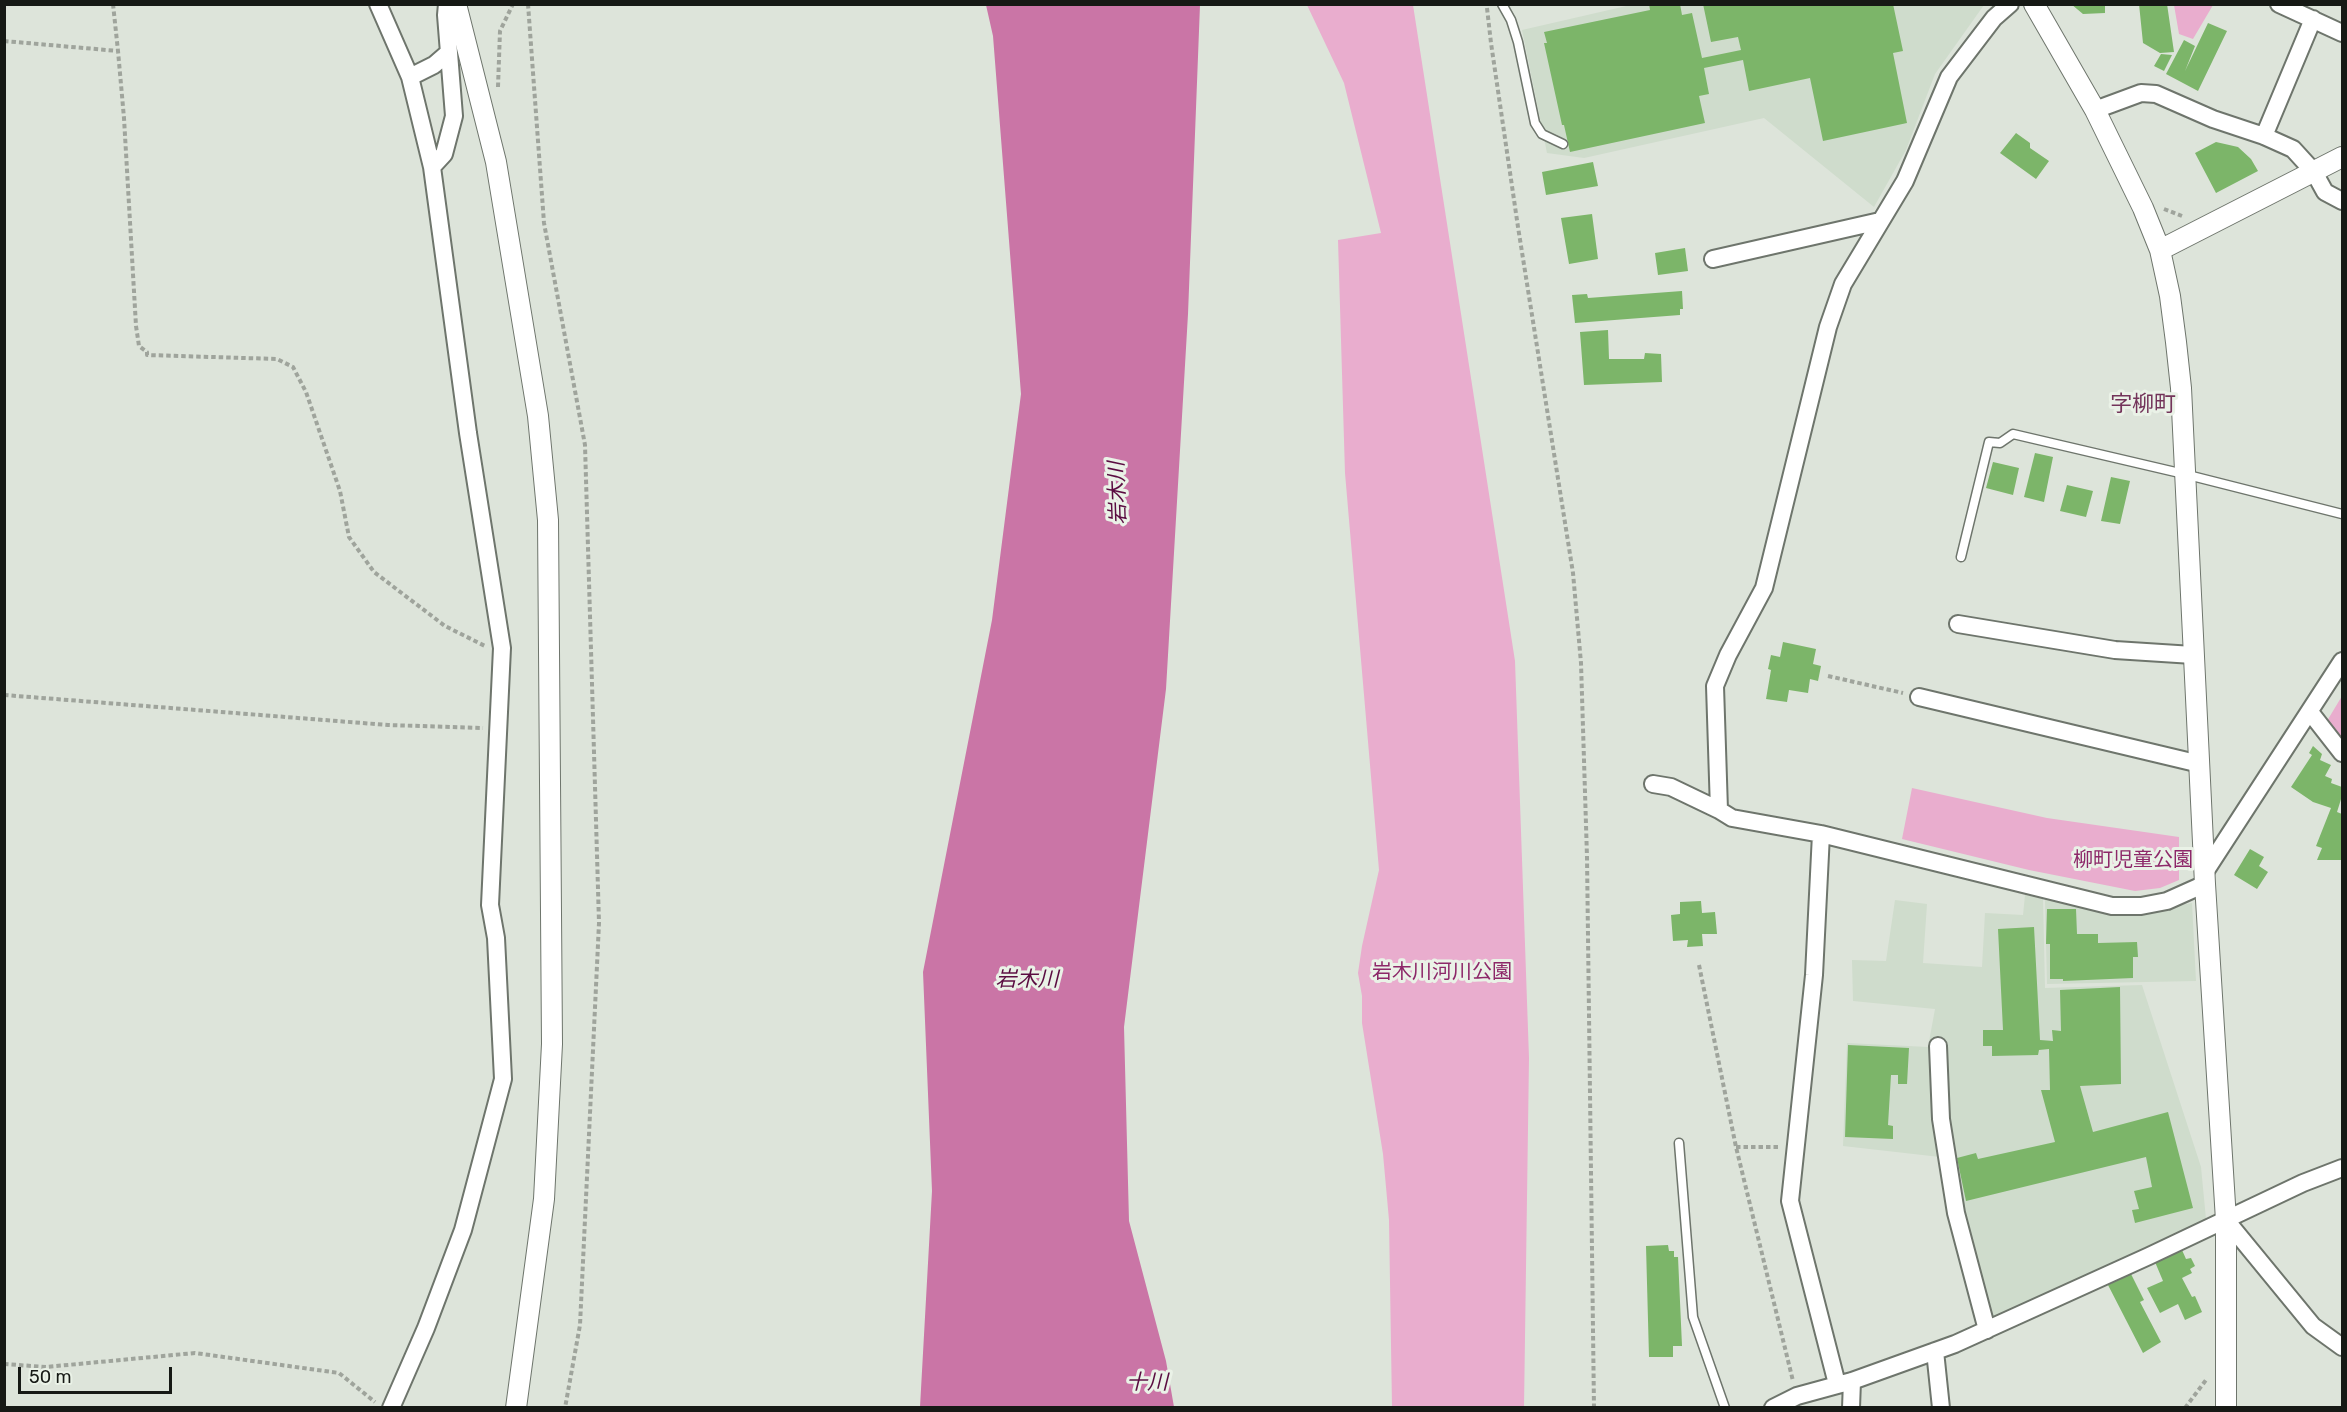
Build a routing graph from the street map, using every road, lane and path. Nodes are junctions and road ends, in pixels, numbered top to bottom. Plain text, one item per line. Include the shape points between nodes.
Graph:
1 (113, 4) edge
2 (378, 4) edge
3 (447, 4) edge
4 (456, 4) edge
5 (513, 4) edge
6 (528, 4) edge
7 (1487, 4) edge
8 (1502, 4) edge
9 (2010, 4) edge
10 (2034, 4) edge
11 (2278, 4) edge
12 (2313, 20) junction
13 (2343, 33) edge
14 (4, 41) edge
15 (118, 51) junction
16 (449, 52) junction
17 (410, 77) junction
18 (498, 91) dead end
19 (2095, 110) junction
20 (2264, 136) junction
21 (1563, 144) dead end
22 (2343, 157) edge
23 (432, 167) junction
24 (2314, 172) junction
25 (2343, 201) edge
26 (2163, 208) dead end
27 (2190, 215) dead end
28 (1880, 221) junction
29 (2160, 250) junction
30 (1713, 259) dead end
31 (2184, 474) junction
32 (2343, 514) edge
33 (1961, 557) dead end
34 (1958, 624) dead end
35 (502, 654) junction
36 (2193, 655) junction
37 (2343, 661) edge
38 (1828, 676) dead end
39 (4, 695) edge
40 (1919, 697) joint
41 (2310, 712) junction
42 (498, 728) junction
43 (2343, 753) edge
44 (2200, 764) junction
45 (1653, 784) dead end
46 (1719, 810) junction
47 (1821, 834) junction
48 (2205, 878) junction
49 (1699, 965) dead end
50 (1938, 1046) dead end
51 (1679, 1143) dead end
52 (1736, 1146) junction
53 (1795, 1147) junction
54 (2343, 1168) edge
55 (2226, 1220) junction
56 (1987, 1329) junction
57 (2343, 1347) edge
58 (1935, 1351) junction
59 (4, 1364) edge
60 (2208, 1377) dead end
61 (1844, 1382) junction
62 (1797, 1396) junction
63 (382, 1407) edge
64 (391, 1407) edge
65 (516, 1407) edge
66 (565, 1407) edge
67 (1594, 1407) edge
68 (1725, 1407) edge
69 (1773, 1407) edge
70 (1851, 1407) edge
71 (1941, 1407) edge
72 (2185, 1407) edge
73 (2226, 1407) edge

1 - 15 path
2 - 17 street
3 - 16 street
4 - 65 street via 496,162 538,416 548,520 552,1044 544,1199
5 - 18 path via 500,32
6 - 66 path via 543,223 585,445 599,911 580,1325
7 - 67 path via 1573,573 1581,663
8 - 21 lane via 1518,42 1535,123 1542,134
9 - 28 street via 1994,18 1949,77 1905,181
10 - 19 street
11 - 12 street
12 - 13 street
12 - 20 street
14 - 15 path
15 - 35 path via 139,346 147,355 277,359 293,367 306,392 340,492 349,537 374,572 445,626
16 - 17 street
16 - 23 street via 454,116 444,154
17 - 23 street
19 - 20 street via 2141,93 2156,94
19 - 29 street
20 - 24 street via 2293,149
22 - 24 street
23 - 35 street
24 - 25 street via 2325,192
24 - 29 street
26 - 27 path via 2181,216
28 - 30 street
28 - 46 street via 1843,284 1828,327 1764,588 1715,686
29 - 31 street via 2181,387
31 - 32 lane
31 - 33 lane via 2013,434 2000,443 1989,442
31 - 36 street
34 - 36 street via 2115,650
35 - 42 street
36 - 44 street
37 - 41 street
38 - 40 path
39 - 42 path via 388,725
40 - 44 street
41 - 43 street
41 - 48 street
42 - 64 street via 490,905 496,938 503,1079 463,1230
44 - 48 street
45 - 46 street via 1671,787
46 - 47 street via 1732,819
47 - 48 street via 2112,906 2167,901
47 - 53 street via 1814,975
48 - 55 street
49 - 52 path
50 - 56 street via 1941,1119 1956,1213
51 - 68 lane via 1693,1317
52 - 53 path
52 - 62 path
53 - 61 street via 1790,1201
54 - 55 street
55 - 56 street
55 - 57 street via 2313,1326
55 - 73 street
56 - 58 street
58 - 61 street
58 - 71 street
59 - 63 path via 46,1367 195,1353 339,1373
60 - 72 path
61 - 62 street
61 - 70 street
62 - 69 street

